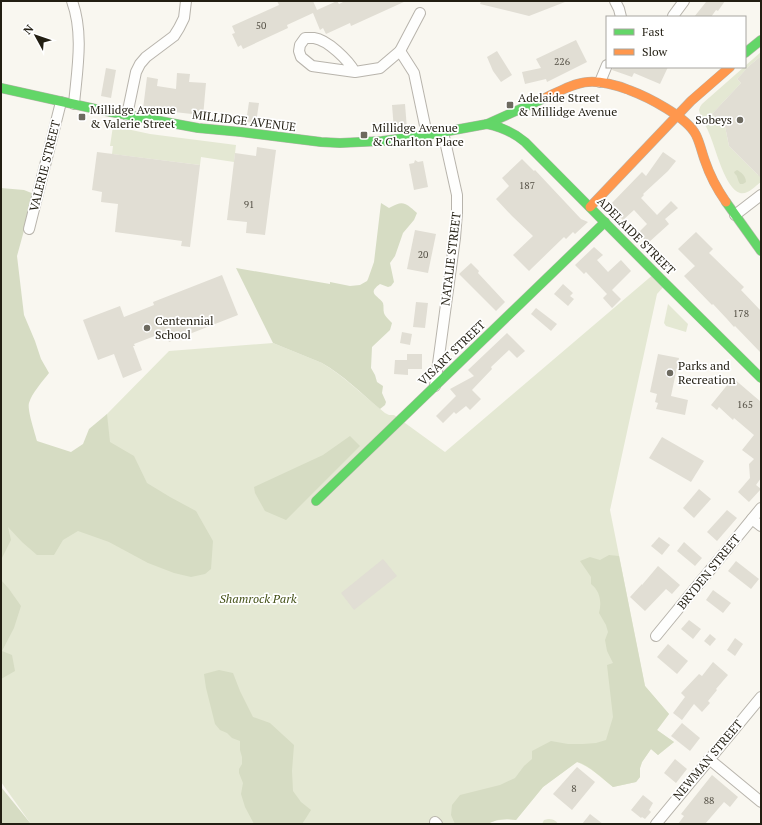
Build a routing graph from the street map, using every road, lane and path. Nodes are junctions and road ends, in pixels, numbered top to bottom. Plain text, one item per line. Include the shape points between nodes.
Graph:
1 (72, 1) edge
2 (186, 1) edge
3 (615, 1) edge
4 (684, 1) edge
5 (420, 13) dead end
6 (621, 16) edge
7 (673, 16) dead end
8 (761, 40) edge
9 (400, 51) junction
10 (746, 53) edge
11 (606, 67) edge
12 (729, 68) edge
13 (355, 72) junction
14 (600, 82) junction
15 (1, 88) edge
16 (61, 102) junction
17 (74, 104) junction
18 (127, 115) junction
19 (678, 116) junction
20 (487, 124) junction
21 (443, 132) junction
22 (427, 135) junction
23 (761, 195) edge
24 (590, 207) junction
25 (735, 215) junction
26 (605, 222) junction
27 (29, 229) dead end
28 (761, 251) edge
29 (761, 378) edge
30 (435, 386) junction
31 (316, 501) dead end
32 (761, 508) edge
33 (752, 519) junction
34 (761, 526) edge
35 (656, 636) dead end
36 (761, 697) edge
37 (709, 759) junction
38 (761, 802) edge
39 (656, 824) edge

1 - 17 street via 77,19 79,44
2 - 18 street via 184,18 174,36 140,64
3 - 6 street
4 - 7 street
5 - 9 street
8 - 10 street
9 - 13 street via 380,68
9 - 22 street via 414,73
11 - 14 street
12 - 19 street
13 - 13 street via 339,52 320,40 305,38 300,45 301,57 312,66
14 - 19 street via 628,89
14 - 20 street via 572,85
15 - 16 street, MILLIDGE AVENUE
16 - 17 street, MILLIDGE AVENUE
16 - 27 street, VALERIE STREET
17 - 18 street, MILLIDGE AVENUE
18 - 22 street, MILLIDGE AVENUE via 198,128 321,142 377,141
19 - 24 street
19 - 25 street via 689,125 696,136 715,185
20 - 21 street, MILLIDGE AVENUE
20 - 24 street, ADELAIDE STREET via 511,130
21 - 22 street, MILLIDGE AVENUE
21 - 30 street, NATALIE STREET via 458,202
23 - 25 street
24 - 26 street, ADELAIDE STREET
25 - 28 street
26 - 29 street, ADELAIDE STREET
26 - 30 street, VISART STREET
30 - 31 street, VISART STREET
32 - 33 street, BRYDEN STREET
33 - 34 street
33 - 35 street, BRYDEN STREET
36 - 37 street, NEWMAN STREET
37 - 38 street
37 - 39 street, NEWMAN STREET

